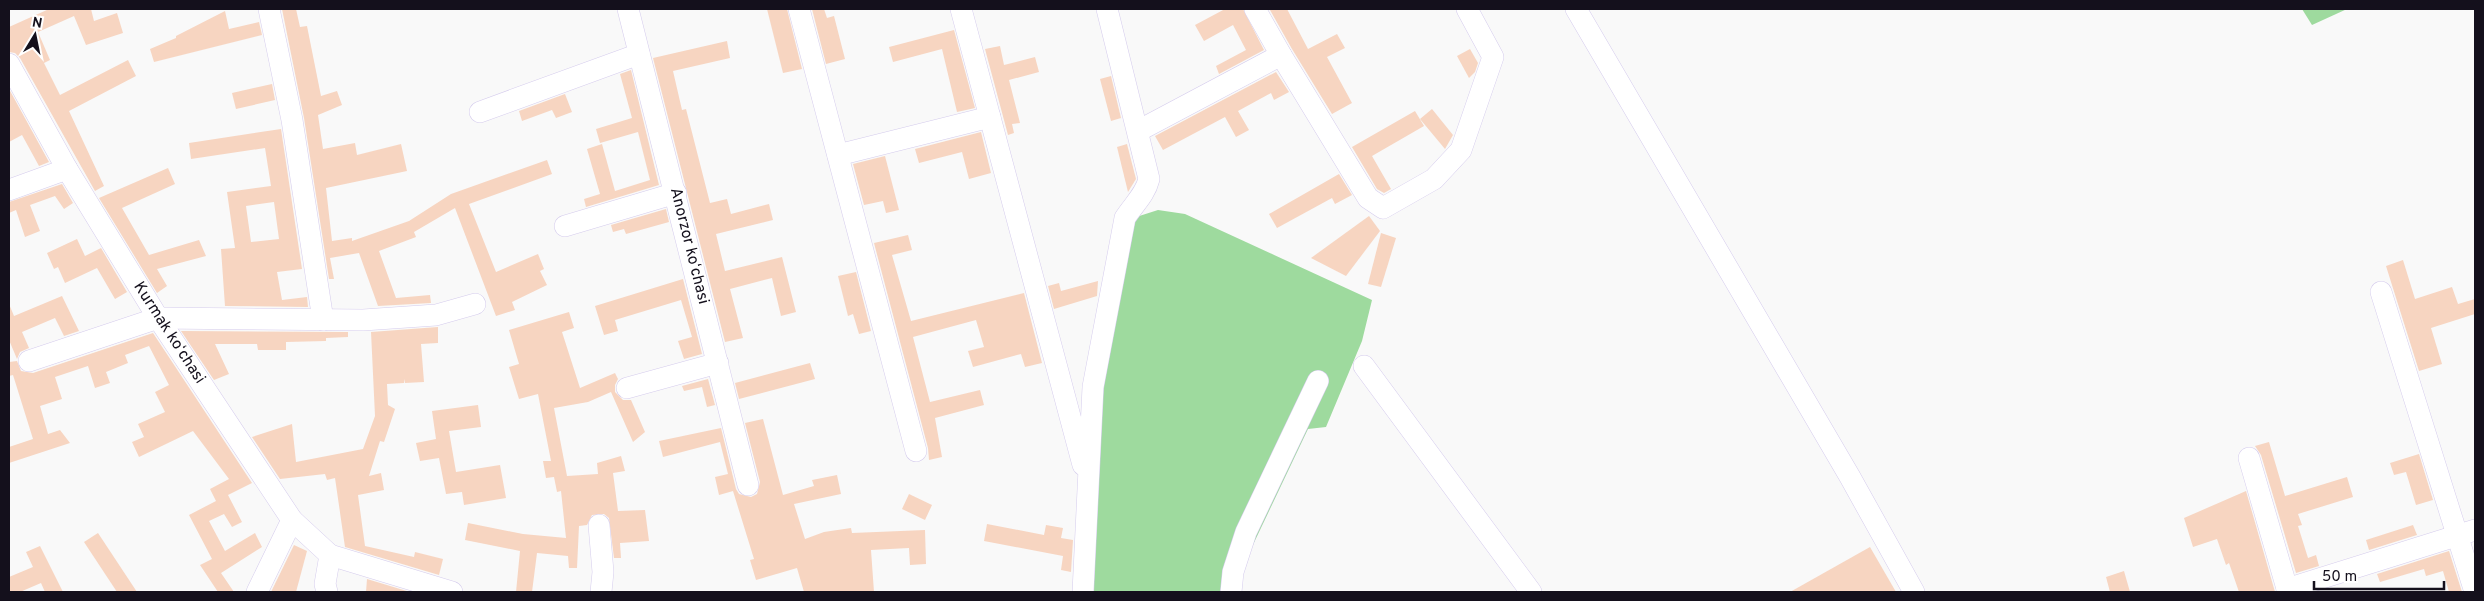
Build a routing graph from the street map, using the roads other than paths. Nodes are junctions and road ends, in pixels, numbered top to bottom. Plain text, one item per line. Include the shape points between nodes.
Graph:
1 (269, 9) edge
2 (628, 9) edge
3 (800, 9) edge
4 (961, 9) edge
5 (1107, 9) edge
6 (1255, 9) edge
7 (1467, 9) edge
8 (1576, 9) edge
9 (639, 54) junction
10 (1280, 55) junction
11 (9, 64) edge
12 (480, 112) dead end
13 (990, 117) junction
14 (1138, 131) junction
15 (838, 155) junction
16 (67, 169) junction
17 (9, 190) edge
18 (676, 193) junction
19 (565, 226) dead end
20 (2381, 292) dead end
21 (475, 304) dead end
22 (158, 318) junction
23 (322, 320) junction
24 (29, 361) dead end
25 (718, 362) junction
26 (1364, 366) dead end
27 (1318, 381) dead end
28 (627, 388) dead end
29 (916, 451) dead end
30 (2249, 458) dead end
31 (748, 485) dead end
32 (1089, 485) junction
33 (292, 520) junction
34 (599, 525) dead end
35 (2466, 533) edge
36 (330, 555) junction
37 (2287, 591) edge
38 (257, 592) edge
39 (327, 592) edge
40 (452, 592) edge
41 (600, 592) edge
42 (1083, 592) edge
43 (1231, 592) edge
44 (1531, 592) edge
45 (1914, 592) edge
46 (2475, 592) edge

1 - 23 street via 292,120
2 - 9 street, Anorzor koʻchasi
3 - 15 street
4 - 13 street
5 - 14 street
6 - 10 street
7 - 10 street via 1493,57 1461,150 1434,179 1383,208 1368,198
8 - 45 street
9 - 12 street
9 - 18 street, Anorzor koʻchasi
10 - 14 street
11 - 16 street, Kurmak koʻchasi
13 - 15 street
13 - 32 street
14 - 32 street via 1149,180 1146,192 1134,202 1125,218 1093,387
15 - 29 street
16 - 17 street
16 - 22 street, Kurmak koʻchasi
18 - 19 street
18 - 25 street, Anorzor koʻchasi
20 - 35 street
21 - 23 street via 436,314
22 - 23 street
22 - 24 street
22 - 33 street, Kurmak koʻchasi
25 - 28 street
25 - 31 street, Anorzor koʻchasi
26 - 44 street
27 - 43 street via 1246,532 1233,572
30 - 37 street
32 - 42 street
33 - 36 street, Kurmak koʻchasi
33 - 38 street
34 - 41 street via 603,572
35 - 37 street
35 - 46 street
36 - 39 street
36 - 40 street

